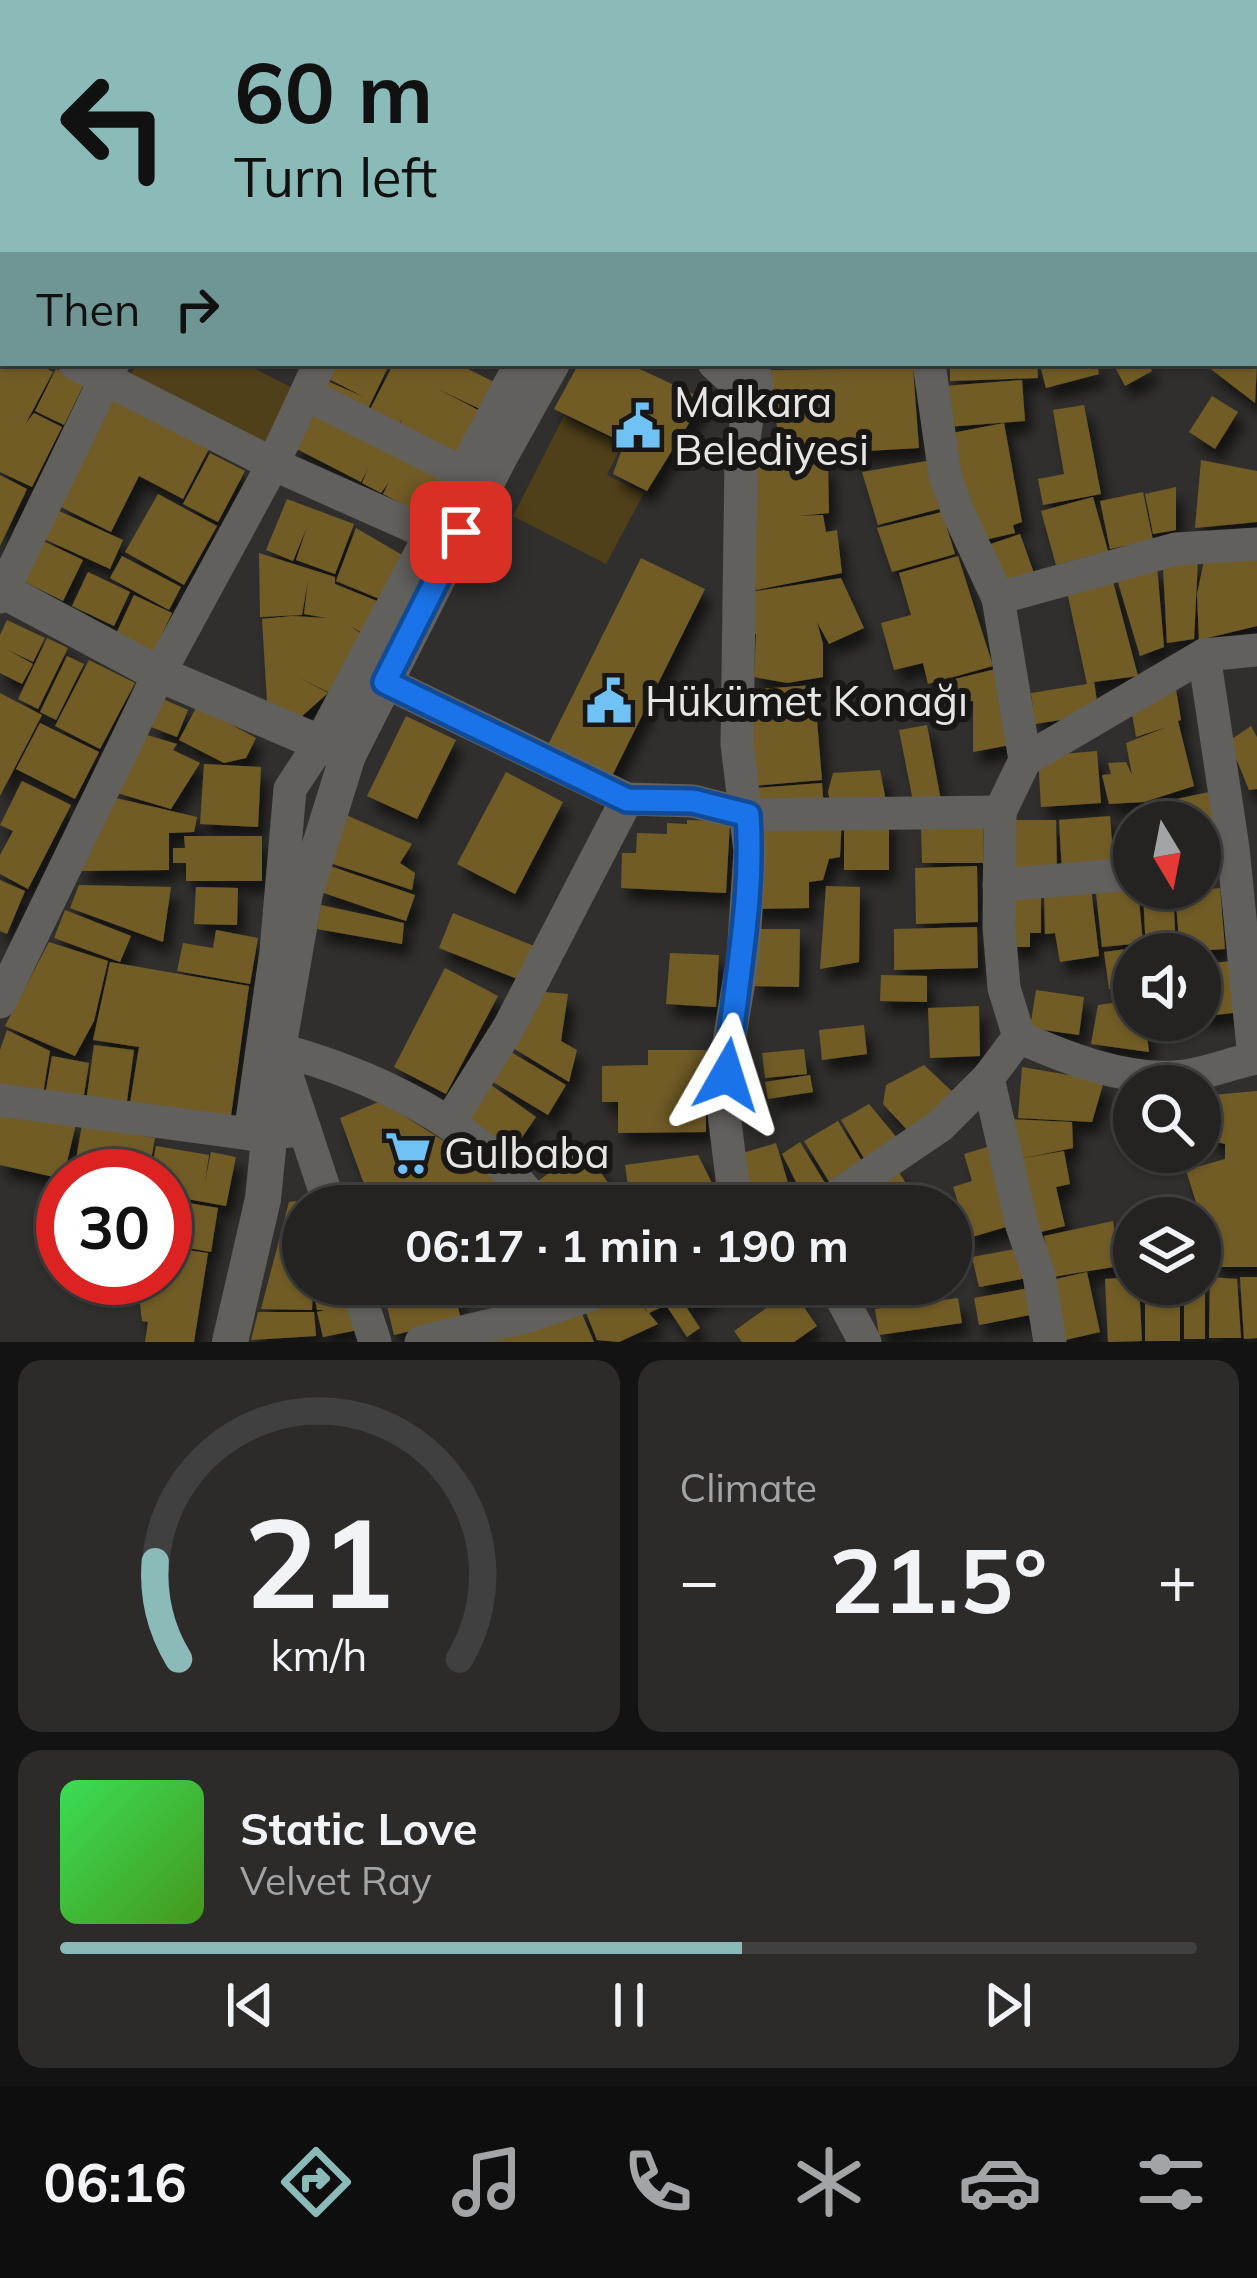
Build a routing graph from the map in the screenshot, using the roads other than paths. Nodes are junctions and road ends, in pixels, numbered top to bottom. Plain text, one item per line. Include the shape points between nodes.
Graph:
1 (319, 366) edge
2 (550, 366) edge
3 (717, 366) edge
4 (754, 366) edge
5 (929, 366) edge
6 (509, 367) edge
7 (109, 371) edge
8 (305, 394) junction
9 (748, 411) junction
10 (273, 464) junction
11 (461, 472) junction
12 (430, 534) junction
13 (1257, 544) edge
14 (1, 592) edge
15 (998, 598) junction
16 (1257, 650) edge
17 (1204, 655) junction
18 (159, 674) junction
19 (385, 682) junction
20 (333, 750) junction
21 (1025, 760) junction
22 (627, 800) junction
23 (1000, 812) junction
24 (748, 815) junction
25 (1235, 866) junction
26 (1221, 867) edge
27 (1113, 876) edge
28 (1000, 885) junction
29 (0, 1002) edge
30 (1019, 1037) junction
31 (278, 1049) junction
32 (1256, 1058) edge
33 (988, 1078) junction
34 (0, 1100) edge
35 (450, 1121) junction
36 (275, 1132) junction
37 (314, 1185) edge
38 (519, 1185) edge
39 (734, 1185) edge
40 (853, 1185) edge
41 (363, 1305) edge
42 (557, 1305) edge
43 (845, 1305) edge
44 (213, 1342) edge
45 (230, 1342) edge
46 (375, 1342) edge
47 (421, 1342) edge
48 (865, 1342) edge
49 (1050, 1342) edge

1 - 8 street
2 - 19 street
3 - 9 street via 738,385
4 - 9 street
5 - 15 street via 945,475
6 - 11 street
7 - 10 street
7 - 14 street
8 - 10 street
8 - 11 street
9 - 24 street via 737,744
10 - 12 street
10 - 18 street
11 - 12 street
12 - 20 street
13 - 15 street via 1176,549
14 - 18 street
15 - 21 street
16 - 17 street
17 - 21 street
17 - 25 street
18 - 20 street
18 - 29 street
19 - 20 street
19 - 22 street
20 - 31 street
20 - 36 street via 290,789 276,951
21 - 23 street
22 - 24 street via 693,801
22 - 35 street
23 - 24 street
23 - 28 street
24 - 39 street via 743,957 724,1114
25 - 26 street
25 - 32 street
27 - 28 street
28 - 30 street via 1004,988
30 - 32 street via 1142,1076 1176,1078
30 - 33 street
31 - 35 street via 340,1066
31 - 36 street
33 - 40 street via 940,1126
33 - 49 street
34 - 36 street
35 - 38 street
36 - 37 street
36 - 44 street via 244,1201
36 - 45 street
41 - 46 street
42 - 47 street
43 - 48 street

